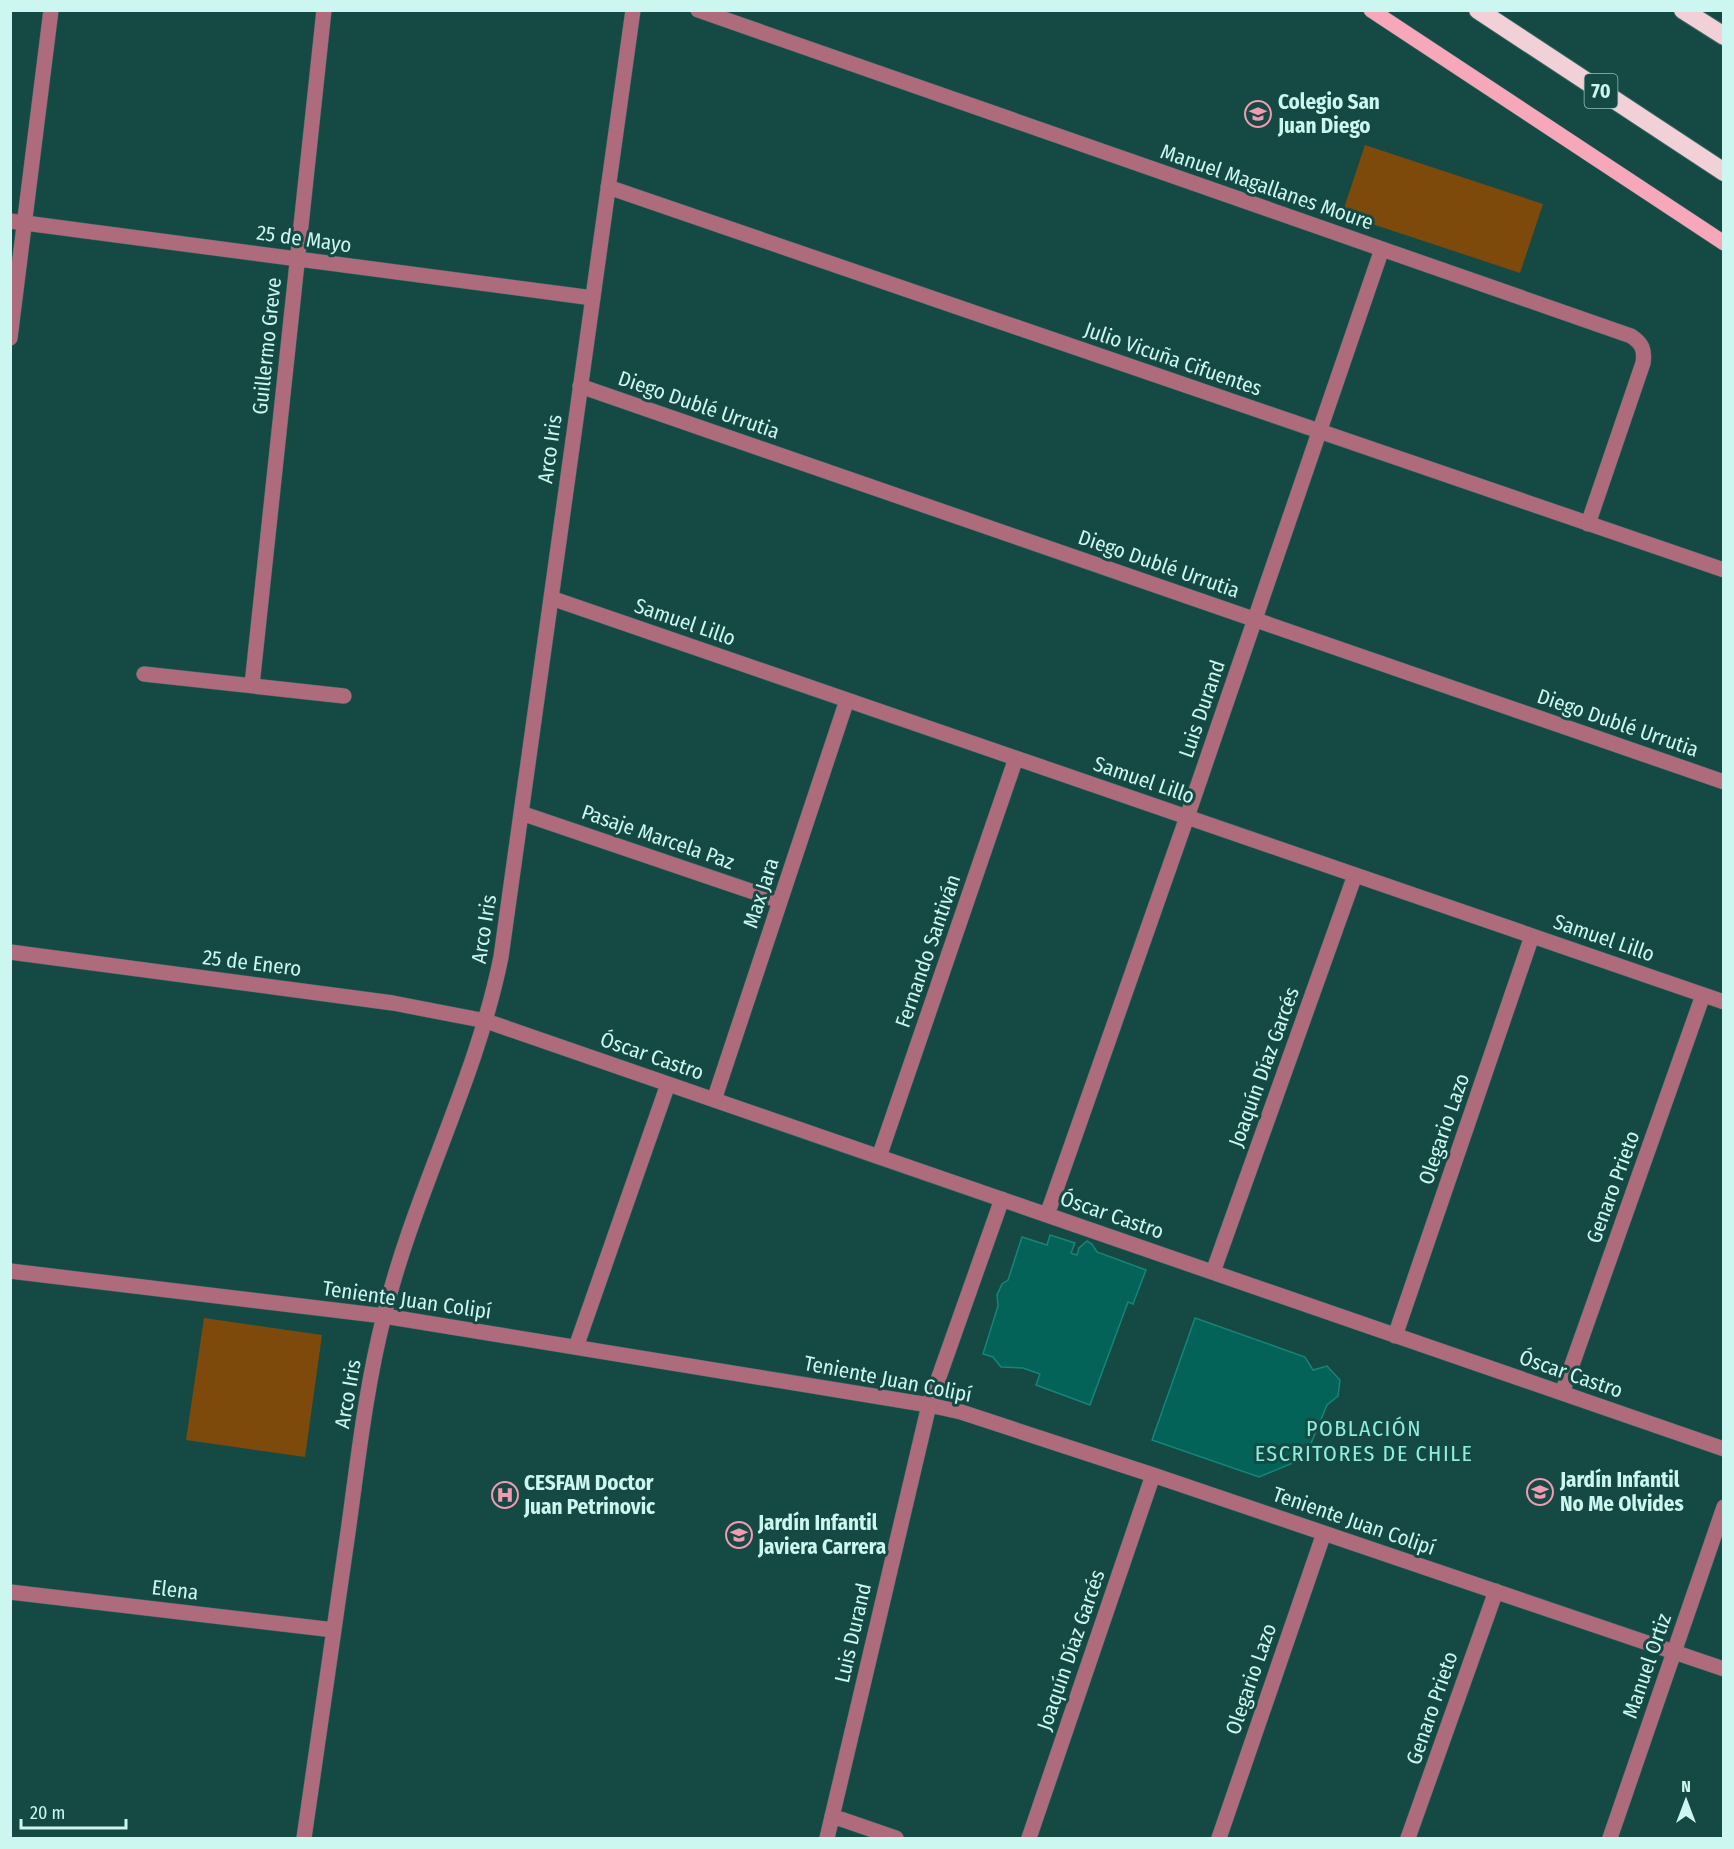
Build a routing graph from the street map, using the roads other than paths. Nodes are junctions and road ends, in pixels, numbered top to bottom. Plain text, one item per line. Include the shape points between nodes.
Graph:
1 (51, 10) edge
2 (324, 10) edge
3 (633, 10) edge
4 (698, 10) edge
5 (1371, 10) edge
6 (1478, 10) edge
7 (1683, 10) edge
8 (1724, 36) edge
9 (1724, 172) edge
10 (608, 187) junction
11 (18, 222) edge
12 (1724, 243) edge
13 (1382, 249) junction
14 (297, 259) junction
15 (593, 298) junction
16 (10, 338) edge
17 (580, 386) junction
18 (1319, 431) junction
19 (1588, 524) junction
20 (1724, 570) edge
21 (551, 598) junction
22 (1255, 620) junction
23 (144, 674) dead end
24 (252, 685) junction
25 (344, 696) dead end
26 (848, 700) junction
27 (1016, 758) junction
28 (1724, 782) edge
29 (521, 813) junction
30 (1187, 817) junction
31 (1355, 875) junction
32 (780, 901) junction
33 (1532, 936) junction
34 (10, 952) edge
35 (1703, 995) junction
36 (1724, 1002) edge
37 (486, 1021) junction
38 (668, 1084) junction
39 (714, 1100) junction
40 (879, 1157) junction
41 (1002, 1199) junction
42 (1047, 1215) junction
43 (10, 1271) edge
44 (1213, 1272) junction
45 (384, 1316) junction
46 (1395, 1336) junction
47 (576, 1347) junction
48 (1562, 1393) junction
49 (928, 1405) junction
50 (1724, 1449) edge
51 (1154, 1475) junction
52 (1724, 1507) edge
53 (1324, 1533) junction
54 (1496, 1591) junction
55 (10, 1592) edge
56 (334, 1630) junction
57 (1674, 1651) junction
58 (1724, 1669) edge
59 (832, 1816) junction
60 (304, 1839) edge
61 (826, 1839) edge
62 (896, 1839) edge
63 (1029, 1839) edge
64 (1219, 1839) edge
65 (1408, 1839) edge
66 (1610, 1839) edge

1 - 11 street
2 - 14 street, Guillermo Greve
3 - 10 street, Arco Iris
4 - 13 street, Manuel Magallanes Moure
5 - 12 main road
6 - 9 highway, 70
7 - 8 highway
10 - 15 street, Arco Iris
10 - 18 street, Julio Vicuña Cifuentes
11 - 14 street, 25 de Mayo
11 - 16 street
13 - 18 street, Luis Durand
13 - 19 street, Manuel Magallanes Moure via 1631,336 1642,346 1643,363
14 - 15 street, 25 de Mayo
14 - 24 street, Guillermo Greve
15 - 17 street, Arco Iris
17 - 21 street, Arco Iris
17 - 22 street, Diego Dublé Urrutia
18 - 19 street, Julio Vicuña Cifuentes
18 - 22 street, Luis Durand
19 - 20 street, Julio Vicuña Cifuentes
21 - 26 street, Samuel Lillo
21 - 29 street, Arco Iris
22 - 28 street, Diego Dublé Urrutia
22 - 30 street, Luis Durand
23 - 24 street
24 - 25 street
26 - 27 street, Samuel Lillo
26 - 32 street, Max Jara
27 - 30 street, Samuel Lillo
27 - 40 street, Fernando Santiván
29 - 32 street, Pasaje Marcela Paz
29 - 37 street, Arco Iris via 501,957
30 - 31 street, Samuel Lillo
30 - 42 street, Luis Durand
31 - 33 street, Samuel Lillo
31 - 44 street, Joaquín Díaz Garcés
32 - 39 street, Max Jara
33 - 35 street, Samuel Lillo
33 - 46 street, Olegario Lazo
34 - 37 street, 25 de Enero via 393,1003
35 - 36 street, Samuel Lillo
35 - 48 street, Genaro Prieto
37 - 38 street, Óscar Castro
37 - 45 street, Arco Iris via 405,1244
38 - 39 street, Óscar Castro
38 - 47 street
39 - 40 street, Óscar Castro
40 - 41 street, Óscar Castro
41 - 42 street, Óscar Castro
41 - 49 street, Luis Durand
42 - 44 street, Óscar Castro
43 - 45 street, Teniente Juan Colipí
44 - 46 street, Óscar Castro
45 - 47 street, Teniente Juan Colipí
45 - 56 street, Arco Iris via 358,1458
46 - 48 street, Óscar Castro
47 - 49 street, Teniente Juan Colipí
48 - 50 street, Óscar Castro
49 - 51 street, Teniente Juan Colipí via 990,1421
49 - 59 street, Luis Durand
51 - 53 street, Teniente Juan Colipí
51 - 63 street, Joaquín Díaz Garcés
52 - 57 street, Manuel Ortiz
53 - 54 street, Teniente Juan Colipí
53 - 64 street, Olegario Lazo
54 - 57 street, Teniente Juan Colipí
54 - 65 street, Genaro Prieto
55 - 56 street, Elena
56 - 60 street, Arco Iris
57 - 58 street, Teniente Juan Colipí
57 - 66 street, Manuel Ortiz
59 - 61 street, Luis Durand
59 - 62 street

